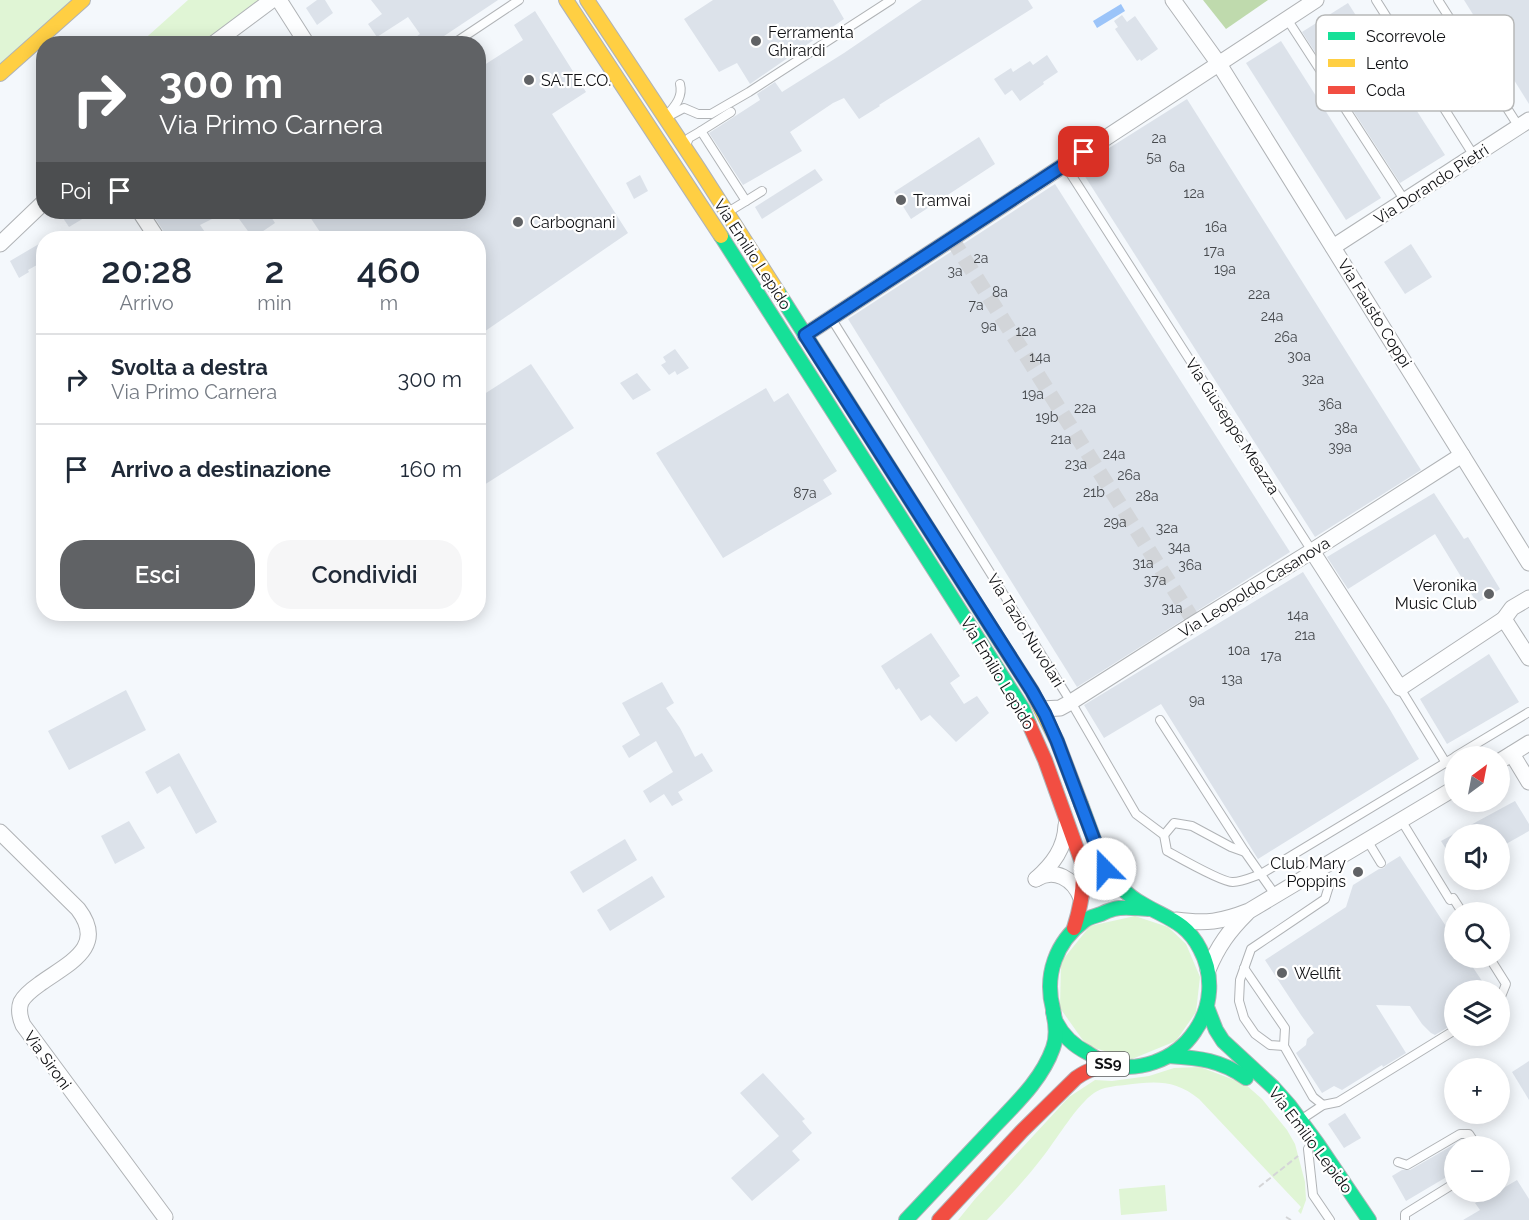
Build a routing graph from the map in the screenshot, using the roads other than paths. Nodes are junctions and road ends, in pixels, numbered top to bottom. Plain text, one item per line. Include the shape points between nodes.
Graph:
1 (83, 0) edge
2 (272, 0) edge
3 (279, 0) edge
4 (519, 0) edge
5 (566, 0) edge
6 (587, 0) edge
7 (891, 0) edge
8 (1173, 0) edge
9 (1316, 0) edge
10 (1376, 0) edge
11 (1438, 0) edge
12 (1385, 15) edge
13 (1448, 15) edge
14 (1287, 18) junction
15 (43, 36) edge
16 (224, 36) edge
17 (302, 36) edge
18 (465, 36) edge
19 (36, 42) edge
20 (1316, 63) edge
21 (1219, 64) junction
22 (0, 74) edge
23 (680, 84) dead end
24 (1514, 109) edge
25 (1347, 111) edge
26 (1446, 111) edge
27 (731, 112) dead end
28 (665, 117) junction
29 (1524, 123) edge
30 (701, 131) junction
31 (685, 147) junction
32 (1474, 156) junction
33 (1065, 165) junction
34 (762, 191) dead end
35 (746, 201) junction
36 (1405, 201) junction
37 (36, 209) edge
38 (727, 213) junction
39 (2, 238) edge
40 (1333, 247) junction
41 (831, 318) junction
42 (805, 335) junction
43 (1462, 455) junction
44 (1312, 551) junction
45 (1529, 563) edge
46 (1529, 598) edge
47 (1504, 619) junction
48 (1529, 658) edge
49 (1400, 688) junction
50 (1071, 702) junction
51 (1042, 709) junction
52 (1529, 712) edge
53 (1160, 720) dead end
54 (1529, 743) edge
55 (1473, 746) edge
56 (1510, 755) edge
57 (1444, 760) edge
58 (1510, 761) edge
59 (1444, 764) edge
60 (1529, 782) edge
61 (1444, 795) edge
62 (1063, 810) junction
63 (1401, 820) junction
64 (0, 832) edge
65 (1164, 835) junction
66 (1367, 840) junction
67 (1245, 852) junction
68 (1381, 863) dead end
69 (1319, 869) junction
70 (1261, 874) junction
71 (1276, 896) junction
72 (1454, 902) edge
73 (1081, 905) junction
74 (1150, 909) junction
75 (1249, 911) junction
76 (1174, 920) junction
77 (1074, 928) junction
78 (1244, 968) junction
79 (1208, 970) junction
80 (1207, 1007) junction
81 (1053, 1012) junction
82 (1444, 1037) edge
83 (1284, 1046) junction
84 (1169, 1056) junction
85 (1120, 1066) junction
86 (1323, 1105) junction
87 (1300, 1121) junction
88 (1457, 1136) edge
89 (1470, 1136) edge
90 (1444, 1143) edge
91 (1308, 1149) junction
92 (1316, 1162) junction
93 (1398, 1162) dead end
94 (1444, 1190) edge
95 (962, 1195) junction
96 (165, 1217) dead end
97 (906, 1220) edge
98 (939, 1220) edge
99 (948, 1220) edge
100 (1330, 1220) edge
101 (1354, 1220) edge
102 (1361, 1220) edge
103 (1369, 1220) edge
104 (1405, 1220) edge

1 - 15 main road
2 - 16 street
3 - 17 street
4 - 18 lane
5 - 62 main road, Via Emilio Lepido / SS9 via 1023,709
6 - 28 main road, Via Emilio Lepido / SS9
7 - 28 lane via 711,114 684,108
8 - 21 street, Via Fausto Coppi
9 - 14 street
10 - 12 lane
11 - 13 lane
14 - 20 lane
14 - 21 street
19 - 22 main road
21 - 33 street
21 - 40 street, Via Fausto Coppi
23 - 28 lane via 682,91
24 - 29 lane
25 - 36 lane
26 - 32 lane
27 - 30 lane
28 - 31 main road, Via Emilio Lepido / SS9
29 - 32 street, Via Dorando Pietri
30 - 31 lane via 689,138
30 - 35 lane
31 - 38 main road, Via Emilio Lepido / SS9
32 - 36 street, Via Dorando Pietri
33 - 41 street
33 - 44 lane, Via Giuseppe Meazza
34 - 35 lane
35 - 38 lane
36 - 40 street, Via Dorando Pietri
37 - 39 street
38 - 42 main road, Via Emilio Lepido / SS9
40 - 43 street, Via Fausto Coppi
41 - 42 street
41 - 50 lane, Via Tazio Nuvolari
42 - 51 main road, Via Emilio Lepido / SS9
43 - 44 street, Via Leopoldo Casanova
43 - 45 street, Via Fausto Coppi
44 - 49 street, Via Giuseppe Meazza
44 - 50 street, Via Leopoldo Casanova
46 - 47 street via 1512,608
47 - 48 street
47 - 49 street
49 - 57 lane
50 - 51 street, Via Leopoldo Casanova via 1060,708
50 - 65 lane, Via Tazio Nuvolari via 1136,814
51 - 74 main road, Via Emilio Lepido / SS9 via 1105,869 1122,889
52 - 55 lane
53 - 67 lane
54 - 56 street
58 - 60 street
59 - 70 lane
61 - 63 street
62 - 73 main road, Via Emilio Lepido / SS9 via 1084,872
62 - 73 street, Via Emilio Lepido via 1063,843 1058,855 1036,879 1052,873 1066,878 1079,891
63 - 66 street
63 - 72 lane
64 - 96 street, Via Sironi via 78,909 89,929 86,946 78,956 23,999 23,1025
65 - 67 lane via 1174,824 1192,826
65 - 70 lane, Via Tazio Nuvolari via 1167,851 1230,883
66 - 68 lane
66 - 69 street
67 - 70 lane
69 - 71 street
69 - 78 lane via 1329,886 1325,899 1251,949
70 - 71 lane
71 - 75 street
73 - 77 main road, Via Emilio Lepido / SS9
74 - 76 main road, SS9
74 - 77 main road, SS9 via 1114,907 1091,915
75 - 76 street via 1213,922
75 - 79 street via 1224,937
76 - 79 main road, SS9 via 1192,936
77 - 81 main road, SS9 via 1058,948 1050,970
78 - 83 lane via 1285,1028
78 - 83 lane via 1239,1002 1244,1018 1255,1034 1270,1045
79 - 80 main road, SS9
80 - 84 main road, SS9 via 1193,1035
80 - 87 main road, Via Emilio Lepido / SS9 via 1223,1041 1272,1087
81 - 85 main road, SS9 via 1076,1047 1096,1060
81 - 97 main road via 1055,1040 1035,1080
82 - 86 lane via 1338,1102
83 - 86 lane via 1313,1097
84 - 85 main road, SS9 via 1150,1064
84 - 91 main road, Via Emilio Lepido / SS9 via 1205,1059 1231,1067 1270,1101
85 - 95 main road via 1094,1067 1076,1078
86 - 87 lane
87 - 103 main road, Via Emilio Lepido / SS9
88 - 89 lane
90 - 93 lane via 1407,1165
91 - 92 main road, Via Emilio Lepido / SS9
91 - 100 lane via 1313,1195
92 - 101 main road, Via Emilio Lepido / SS9
92 - 102 main road, Via Emilio Lepido / SS9 via 1329,1170
94 - 104 lane via 1405,1214
95 - 98 main road
95 - 99 lane

